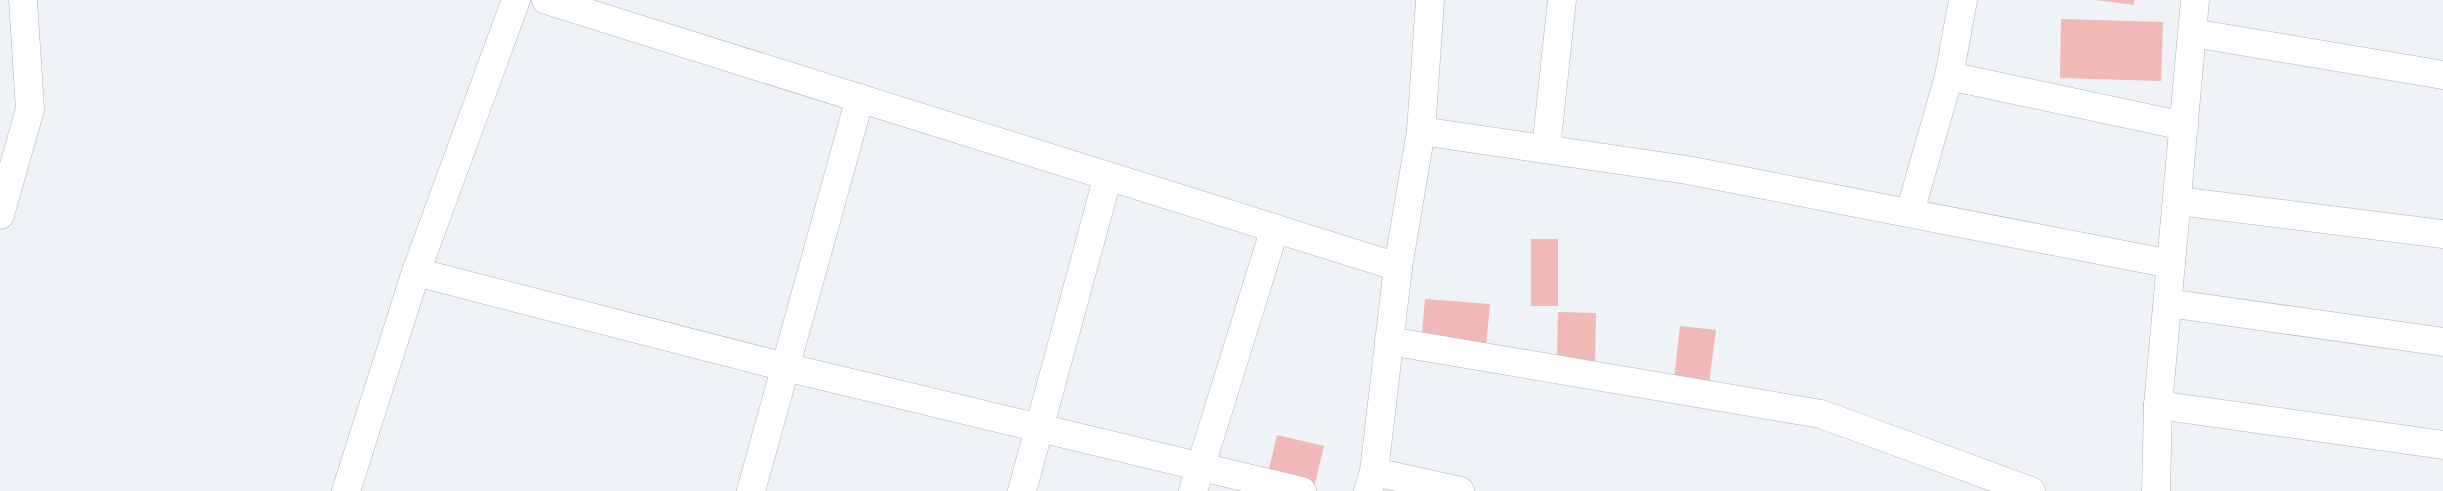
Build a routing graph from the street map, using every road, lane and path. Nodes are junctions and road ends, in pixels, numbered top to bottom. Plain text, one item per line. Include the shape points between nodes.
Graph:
1 (23, 0) edge
2 (516, 0) edge
3 (546, 0) edge
4 (1430, 0) edge
5 (1562, 0) edge
6 (1963, 0) edge
7 (2196, 0) edge
8 (2193, 33) junction
9 (2443, 75) edge
10 (1948, 76) junction
11 (860, 98) junction
12 (2184, 126) junction
13 (1421, 131) junction
14 (1546, 149) junction
15 (1108, 176) junction
16 (2178, 201) junction
17 (1910, 212) junction
18 (0, 215) edge
19 (1276, 228) junction
20 (2443, 234) edge
21 (2171, 264) junction
22 (1398, 267) junction
23 (416, 272) junction
24 (2168, 303) junction
25 (1389, 341) junction
26 (2443, 342) edge
27 (785, 368) junction
28 (2158, 405) junction
29 (1039, 428) junction
30 (2443, 445) edge
31 (1197, 479) edge
32 (1371, 481) edge
33 (346, 491) edge
34 (751, 491) edge
35 (1022, 491) edge
36 (1302, 491) edge
37 (1460, 491) edge
38 (2031, 491) edge
39 (2156, 491) edge

1 - 18 street via 30,109
2 - 23 street
3 - 11 street
4 - 13 street
5 - 14 street
6 - 10 street
7 - 8 street
8 - 9 street
8 - 12 street
10 - 12 street
10 - 17 street
11 - 15 street
11 - 27 street
12 - 16 street
13 - 14 street
13 - 22 street
14 - 17 street via 1687,170
15 - 19 street
15 - 29 street
16 - 20 street
16 - 21 street
17 - 21 street
19 - 22 street
19 - 31 street
21 - 24 street
22 - 25 street
23 - 27 street
23 - 33 street
24 - 26 street
24 - 28 street
25 - 32 street
25 - 38 street via 1821,414
27 - 29 street
27 - 34 street
28 - 30 street
28 - 39 street
29 - 31 street
29 - 35 street
31 - 36 street
32 - 37 street

